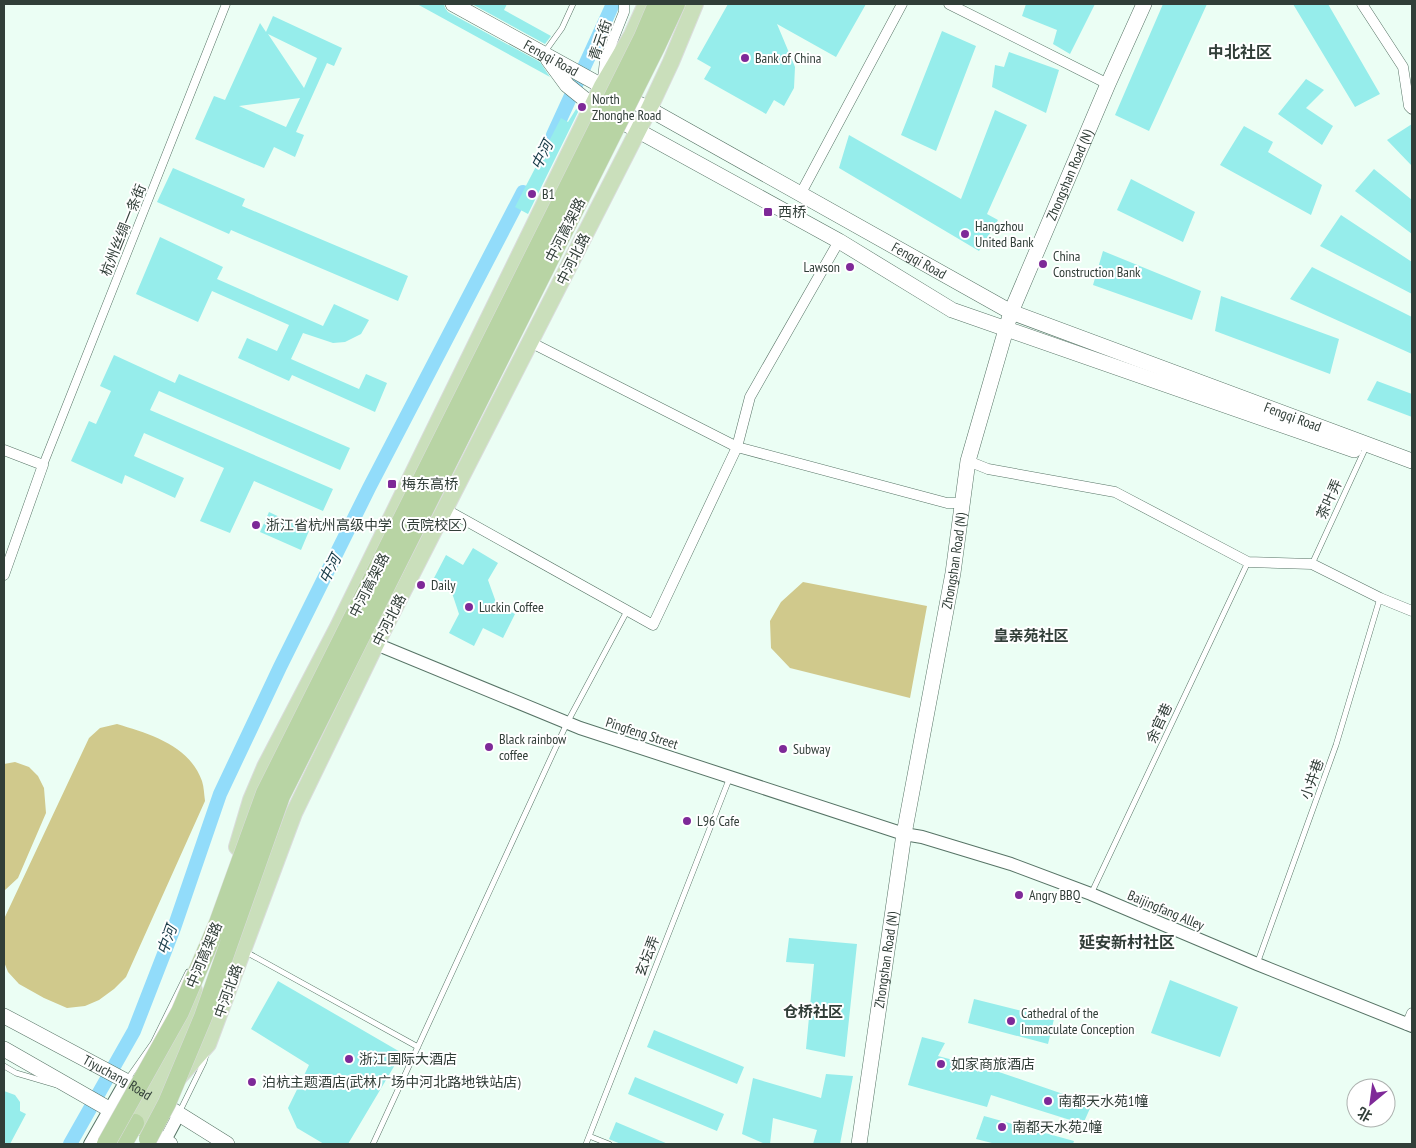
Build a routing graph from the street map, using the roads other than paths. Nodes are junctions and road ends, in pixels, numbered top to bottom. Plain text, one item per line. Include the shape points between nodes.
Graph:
1 (226, 4) edge
2 (453, 4) edge
3 (573, 4) edge
4 (624, 4) edge
5 (646, 4) edge
6 (657, 4) edge
7 (676, 4) edge
8 (694, 4) edge
9 (902, 4) edge
10 (948, 4) edge
11 (1144, 4) edge
12 (1362, 4) edge
13 (544, 54) junction
14 (596, 83) junction
15 (1108, 84) junction
16 (587, 101) junction
17 (649, 109) junction
18 (1412, 109) edge
19 (638, 131) junction
20 (801, 193) junction
21 (839, 241) junction
22 (1011, 312) junction
23 (1006, 329) junction
24 (530, 342) junction
25 (737, 447) junction
26 (1365, 449) junction
27 (4, 450) edge
28 (968, 461) junction
29 (1412, 461) edge
30 (43, 465) junction
31 (1412, 471) edge
32 (962, 503) junction
33 (445, 509) junction
34 (1248, 562) junction
35 (1312, 564) junction
36 (4, 576) edge
37 (1380, 598) junction
38 (628, 611) junction
39 (1412, 611) edge
40 (376, 644) junction
41 (567, 723) junction
42 (730, 777) junction
43 (904, 834) junction
44 (1091, 894) junction
45 (243, 950) junction
46 (192, 964) dead end
47 (1257, 964) junction
48 (4, 1016) edge
49 (1411, 1021) edge
50 (208, 1044) junction
51 (418, 1047) junction
52 (4, 1049) edge
53 (4, 1066) edge
54 (126, 1081) junction
55 (71, 1088) junction
56 (153, 1098) junction
57 (109, 1110) junction
58 (179, 1114) junction
59 (589, 1136) junction
60 (143, 1140) edge
61 (90, 1144) edge
62 (106, 1144) edge
63 (227, 1144) edge
64 (374, 1144) edge
65 (586, 1144) edge
66 (609, 1144) edge
67 (859, 1144) edge

1 - 30 street, 杭州丝绸一条街
2 - 13 main road, Fengqi Road
3 - 13 lane via 562,28
4 - 14 street, 青云街 via 624,12
5 - 14 main road, 中河北路 via 632,35
6 - 62 highway, 中河高架路, bridge via 265,793 218,923 180,1012
7 - 60 highway, 中河高架路, bridge via 281,796 203,1017 167,1102
8 - 17 main road, 中河北路
9 - 20 street
10 - 15 street
11 - 15 main road, Zhongshan Road (N)
12 - 18 street via 1403,67
13 - 14 main road, Fengqi Road
13 - 16 main road via 567,85
14 - 16 main road, 中河北路
14 - 17 main road, Fengqi Road
15 - 22 main road, Zhongshan Road (N)
16 - 19 main road
16 - 56 main road, 中河北路 via 338,627 265,767 204,938 188,1020
17 - 19 main road, 中河北路
17 - 20 main road, Fengqi Road
19 - 21 main road
19 - 24 main road, 中河北路
20 - 22 main road, Fengqi Road
21 - 23 main road via 952,310
21 - 25 street via 750,397
22 - 23 main road, Zhongshan Road (N)
22 - 26 main road, Fengqi Road
23 - 26 main road
23 - 28 main road, Zhongshan Road (N)
24 - 25 street
24 - 33 main road, 中河北路
25 - 32 street via 947,503
25 - 38 street via 653,625
26 - 29 main road, Fengqi Road
26 - 31 main road
26 - 35 lane, 茶叶弄
27 - 30 street
28 - 32 main road, Zhongshan Road (N)
28 - 34 street via 988,469 1115,492
30 - 36 street
32 - 43 main road, Zhongshan Road (N) via 945,619
33 - 38 street
33 - 40 main road, 中河北路
34 - 35 street
34 - 44 lane, 余官巷
35 - 37 street
37 - 39 street
37 - 47 lane, 小井巷 via 1336,744
38 - 41 lane
40 - 41 street, Pingfeng Street
40 - 45 main road, 中河北路 via 294,813
41 - 42 street, Pingfeng Street
41 - 51 lane
42 - 43 street, Pingfeng Street
42 - 59 lane, 玄坛弄
43 - 44 street, Baijingfang Alley via 1011,864
43 - 67 main road, Zhongshan Road (N)
44 - 47 street, Baijingfang Alley
45 - 50 main road, 中河北路
45 - 51 lane
46 - 54 lane via 153,1043
47 - 49 street, Baijingfang Alley
48 - 54 main road, Tiyuchang Road
50 - 56 main road, 中河北路
50 - 58 lane via 204,1062
51 - 64 lane
52 - 55 main road
53 - 55 lane
54 - 56 main road, Tiyuchang Road
54 - 57 street
55 - 57 main road
56 - 58 main road, Tiyuchang Road
56 - 60 main road, 中河北路
57 - 60 main road
57 - 61 street
58 - 60 street
58 - 63 main road, Tiyuchang Road
59 - 65 lane, 玄坛弄
59 - 66 lane

